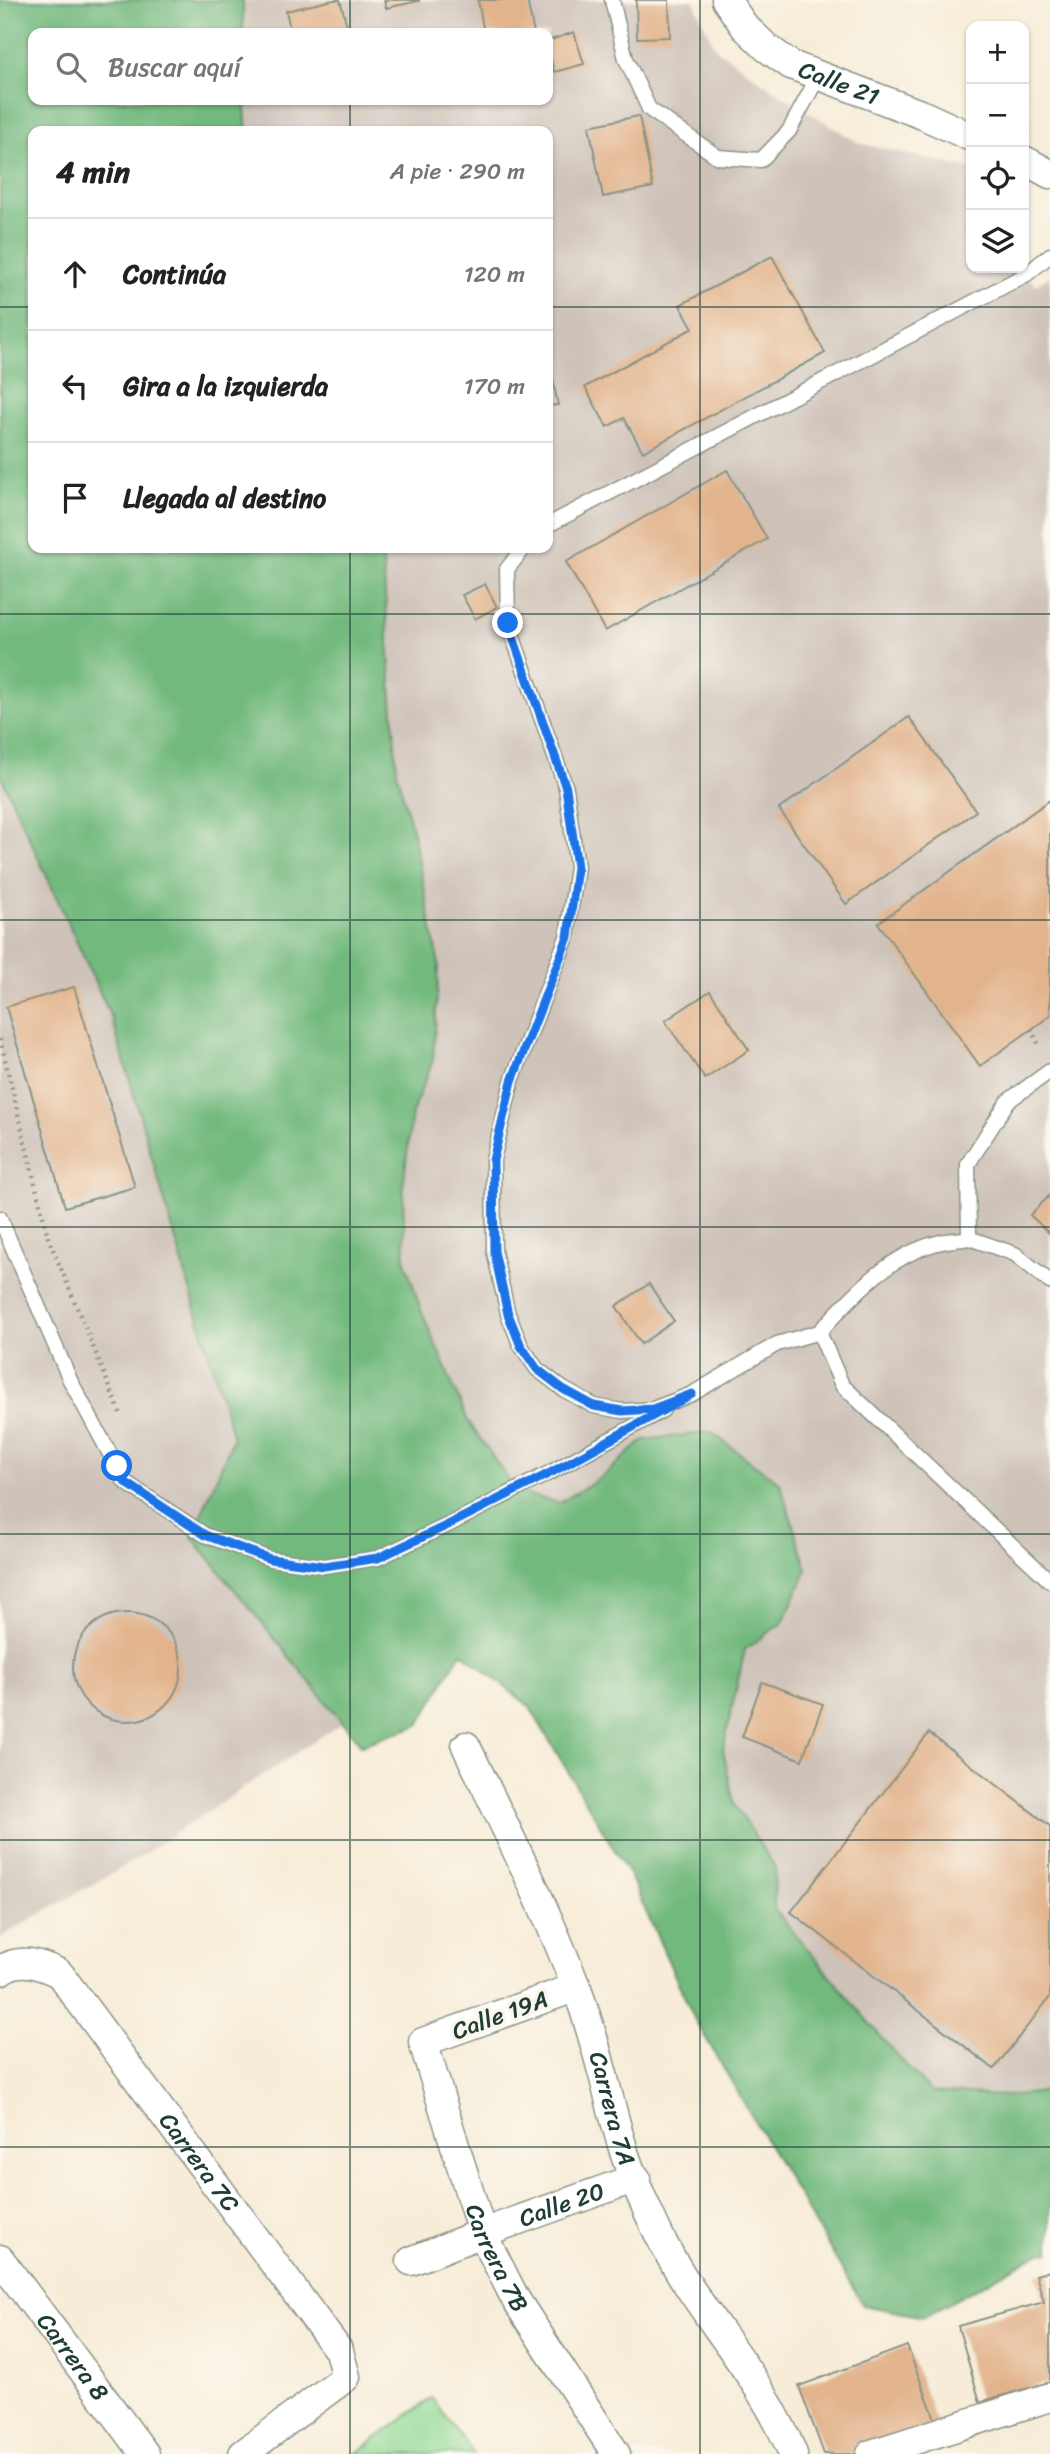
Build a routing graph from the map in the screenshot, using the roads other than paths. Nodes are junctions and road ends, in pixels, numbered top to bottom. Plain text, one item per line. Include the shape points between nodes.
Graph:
1 (612, 0) edge
2 (726, 0) edge
3 (818, 77) junction
4 (966, 135) edge
5 (1029, 163) edge
6 (1050, 174) edge
7 (1050, 256) edge
8 (553, 522) edge
9 (520, 553) edge
10 (1050, 1071) edge
11 (0, 1218) edge
12 (969, 1238) junction
13 (1050, 1282) edge
14 (820, 1332) junction
15 (692, 1394) junction
16 (1050, 1581) edge
17 (466, 1746) dead end
18 (0, 1971) edge
19 (577, 1987) junction
20 (423, 2042) joint
21 (636, 2178) junction
22 (482, 2233) junction
23 (0, 2259) edge
24 (411, 2261) dead end
25 (1050, 2397) edge
26 (145, 2454) edge
27 (243, 2454) edge
28 (616, 2454) edge
29 (793, 2454) edge
30 (871, 2454) edge

1 - 3 lane via 626,59 649,110 718,157 761,160 789,131
2 - 3 street, Calle 21 via 767,48
3 - 4 street, Calle 21
5 - 6 street
7 - 8 lane via 993,293
9 - 15 lane via 507,569 508,623 566,788 577,867 568,937 512,1081 493,1160 494,1251 508,1314 521,1346 537,1369 563,1389 594,1406 622,1411 653,1409
10 - 12 lane via 1008,1101 968,1164
11 - 15 lane via 71,1380 125,1482 205,1535 270,1559 324,1566 378,1558 554,1471
12 - 13 lane via 1015,1254
12 - 14 lane via 906,1254 860,1287
14 - 15 lane via 777,1344
14 - 16 lane via 842,1385
17 - 19 street, Carrera 7A
18 - 27 street, Carrera 7C via 8,1965 35,1962 59,1973 339,2351 346,2377
19 - 20 street, Calle 19A
19 - 21 street, Carrera 7A via 622,2147
20 - 22 street, Carrera 7B
21 - 22 street, Calle 20
21 - 29 street, Carrera 7A via 659,2234 784,2431
22 - 24 street, Calle 20
22 - 28 street, Carrera 7B via 516,2300
23 - 26 street, Carrera 8
25 - 30 street

